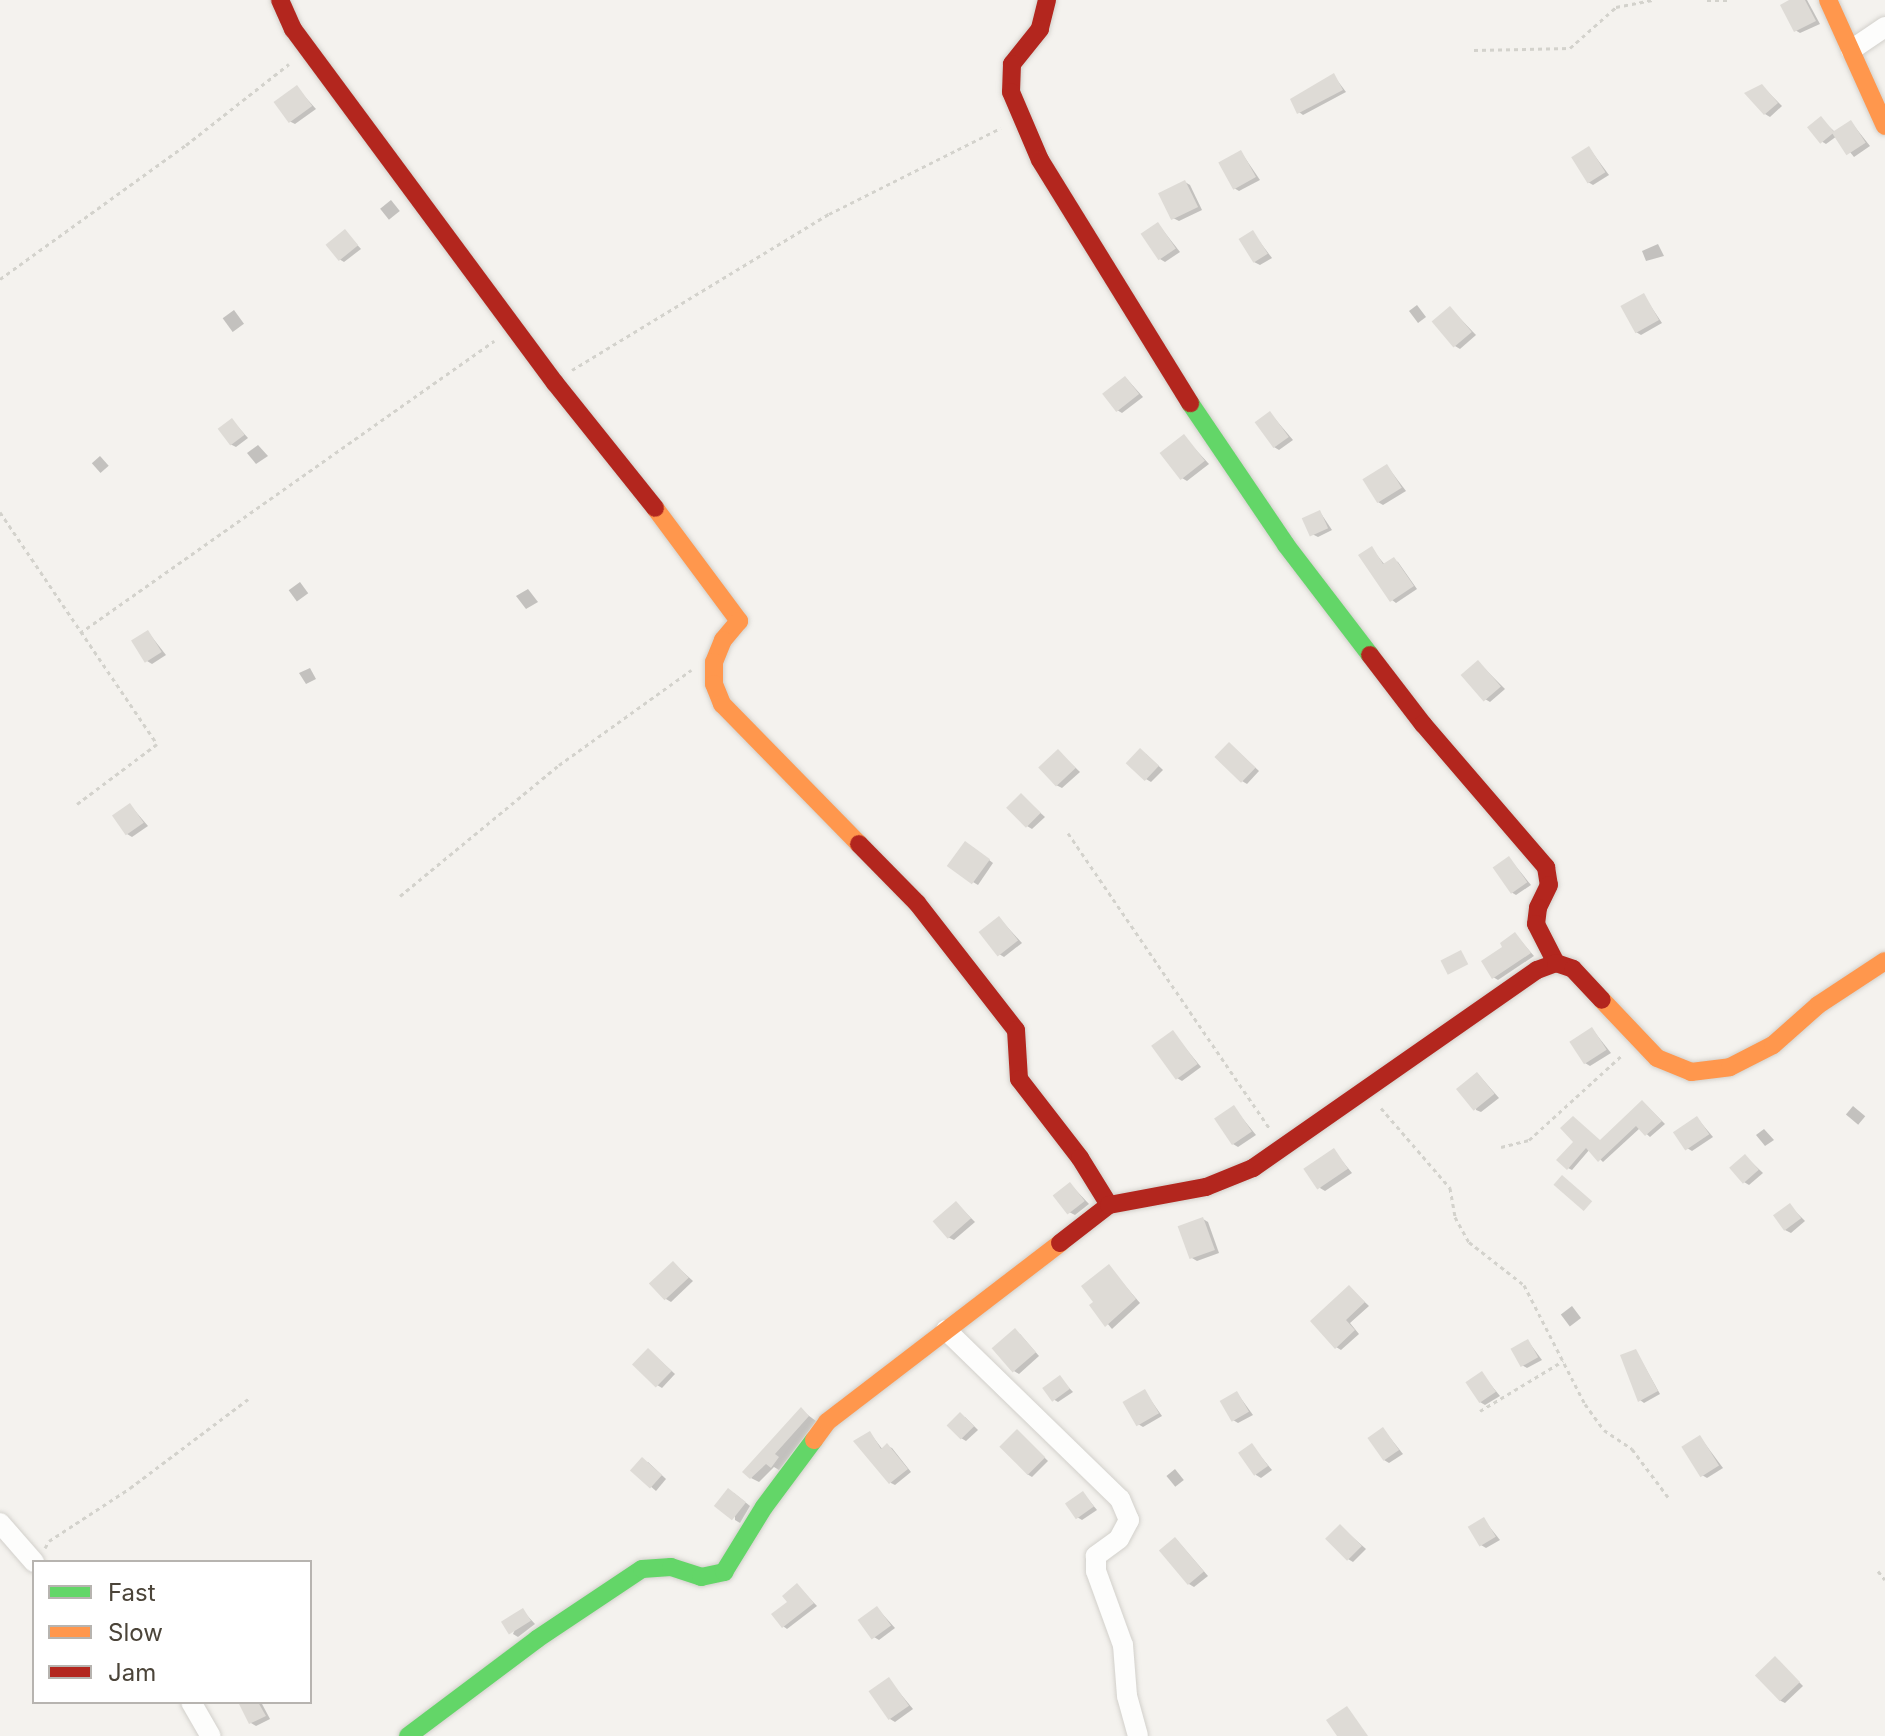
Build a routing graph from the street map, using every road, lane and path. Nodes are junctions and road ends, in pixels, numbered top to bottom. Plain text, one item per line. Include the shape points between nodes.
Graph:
1 (280, 0) edge
2 (1047, 0) edge
3 (1652, 0) edge
4 (1707, 0) edge
5 (1728, 0) edge
6 (1828, 0) edge
7 (1885, 27) edge
8 (308, 49) junction
9 (1474, 50) dead end
10 (1851, 50) junction
11 (1022, 117) junction
12 (1885, 126) edge
13 (0, 279) edge
14 (514, 328) junction
15 (555, 383) junction
16 (0, 512) edge
17 (80, 633) junction
18 (714, 667) junction
19 (77, 804) dead end
20 (1068, 833) dead end
21 (400, 896) dead end
22 (1885, 961) edge
23 (1556, 963) junction
24 (1641, 1040) junction
25 (1364, 1090) junction
26 (1501, 1147) dead end
27 (1282, 1148) junction
28 (1109, 1205) junction
29 (946, 1330) junction
30 (1563, 1361) junction
31 (248, 1399) dead end
32 (1480, 1411) dead end
33 (1668, 1497) dead end
34 (0, 1523) edge
35 (37, 1559) edge
36 (1878, 1571) dead end
37 (1885, 1580) edge
38 (192, 1704) edge
39 (211, 1736) edge
40 (408, 1736) edge
41 (1138, 1736) edge

1 - 8 street
2 - 11 street via 1040,29 1012,64 1011,92
3 - 9 path via 1616,7 1570,48
4 - 5 path
6 - 10 street
7 - 10 street
8 - 13 path
8 - 14 street
10 - 12 street
11 - 15 path via 829,214 596,353
11 - 23 street via 1040,160 1131,309 1286,545 1423,724 1546,867 1549,885 1536,924
14 - 15 street
14 - 17 path
15 - 18 street via 739,621 723,640
16 - 17 path
17 - 19 path via 157,744
18 - 21 path via 686,672 559,765
18 - 28 street via 722,704 917,903 1016,1030 1019,1079
20 - 27 path
22 - 24 street via 1818,1005 1773,1045 1730,1067 1691,1072 1657,1058
23 - 24 street via 1573,969
23 - 25 street via 1537,970
24 - 26 path via 1529,1140
25 - 27 street
25 - 30 path via 1450,1188 1455,1217 1469,1242 1524,1285
27 - 28 street via 1253,1168 1206,1187
28 - 29 street
29 - 40 street via 827,1422 724,1572 701,1577 671,1567 642,1569 537,1639
29 - 41 street via 1120,1499 1129,1520 1119,1539 1096,1556 1096,1571 1123,1645 1127,1696
30 - 32 path
30 - 33 path via 1604,1430 1632,1449
31 - 35 path via 49,1541
34 - 35 street
36 - 37 path
38 - 39 street

